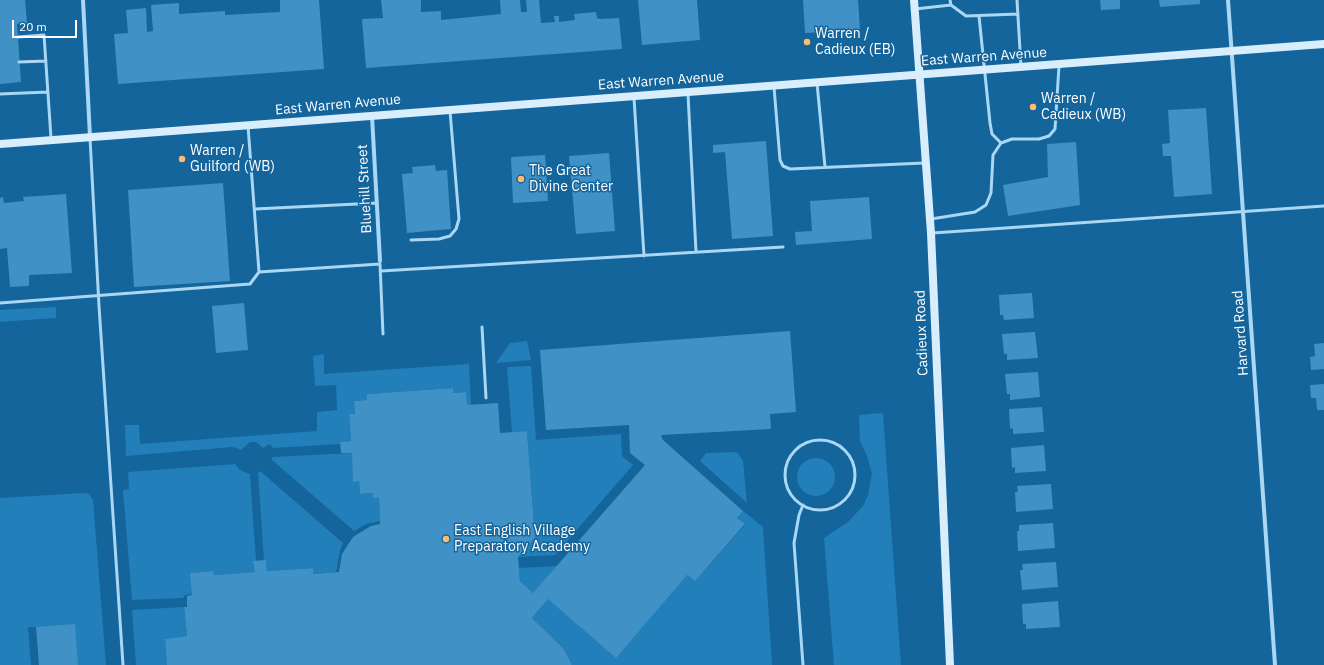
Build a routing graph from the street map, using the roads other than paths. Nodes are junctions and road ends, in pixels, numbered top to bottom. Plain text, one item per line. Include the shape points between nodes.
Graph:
1 (83, 0) edge
2 (914, 0) edge
3 (950, 0) edge
4 (1018, 0) edge
5 (1228, 0) edge
6 (951, 5) junction
7 (915, 9) junction
8 (1018, 14) junction
9 (979, 16) junction
10 (18, 37) dead end
11 (1324, 44) edge
12 (1232, 51) junction
13 (46, 60) junction
14 (19, 62) dead end
15 (1059, 64) junction
16 (1021, 67) junction
17 (984, 69) junction
18 (920, 74) junction
19 (817, 82) junction
20 (774, 85) junction
21 (48, 92) junction
22 (688, 92) junction
23 (0, 94) edge
24 (634, 96) junction
25 (450, 110) junction
26 (372, 116) junction
27 (248, 126) junction
28 (90, 137) junction
29 (51, 140) junction
30 (1001, 143) junction
31 (0, 144) edge
32 (926, 163) junction
33 (825, 167) junction
34 (377, 203) junction
35 (1324, 206) edge
36 (255, 209) junction
37 (1244, 212) junction
38 (930, 219) junction
39 (931, 233) junction
40 (411, 240) dead end
41 (783, 247) dead end
42 (696, 252) junction
43 (644, 256) junction
44 (380, 262) junction
45 (380, 271) junction
46 (259, 272) junction
47 (98, 296) junction
48 (0, 303) edge
49 (482, 327) dead end
50 (383, 334) dead end
51 (486, 398) dead end
52 (803, 505) junction
53 (123, 665) edge
54 (803, 665) edge
55 (950, 665) edge
56 (1275, 665) edge

1 - 28 street
2 - 7 main road, Cadieux Road
3 - 6 lane
4 - 8 lane
5 - 12 street, Harvard Road
6 - 7 lane
6 - 9 lane via 966,16
7 - 18 main road, Cadieux Road
8 - 9 lane
8 - 16 lane
9 - 17 lane
10 - 13 lane via 44,35
11 - 12 main road, East Warren Avenue
12 - 15 main road, East Warren Avenue
12 - 37 street, Harvard Road
13 - 14 lane
13 - 21 lane
15 - 16 main road, East Warren Avenue
15 - 30 lane via 1055,129 1049,136 1039,139 1012,139
16 - 17 main road, East Warren Avenue
17 - 18 main road, East Warren Avenue
17 - 30 lane via 992,134
18 - 19 main road, East Warren Avenue
18 - 32 main road, Cadieux Road
19 - 20 main road, East Warren Avenue
19 - 33 lane
20 - 22 main road, East Warren Avenue
20 - 33 lane via 780,160 783,166 790,169
21 - 23 lane
21 - 29 lane
22 - 24 main road, East Warren Avenue
22 - 42 lane
24 - 25 main road, East Warren Avenue
24 - 43 lane
25 - 26 main road, East Warren Avenue
25 - 40 lane via 459,219 456,229 450,236
26 - 27 main road, East Warren Avenue
26 - 34 street, Bluehill Street
27 - 28 main road, East Warren Avenue
27 - 36 lane
28 - 29 main road, East Warren Avenue
28 - 47 lane
29 - 31 main road, East Warren Avenue
30 - 38 lane via 993,155 991,193 986,205 975,212
32 - 33 lane
32 - 38 main road, Cadieux Road
34 - 36 lane
34 - 44 street, Bluehill Street
35 - 37 lane
36 - 46 lane
37 - 39 lane
37 - 56 street, Harvard Road
38 - 39 main road, Cadieux Road
39 - 55 main road, Cadieux Road
41 - 42 lane
42 - 43 lane
43 - 45 lane
44 - 45 lane
44 - 46 lane
45 - 50 lane
46 - 47 lane via 250,284
47 - 48 lane
47 - 53 lane
49 - 51 lane
52 - 52 lane via 813,509 829,508 844,500 850,491 854,481 854,470 845,451 836,444 825,440 813,440 801,445 792,453 786,464 784,476 787,488 793,498
52 - 54 lane via 794,542

